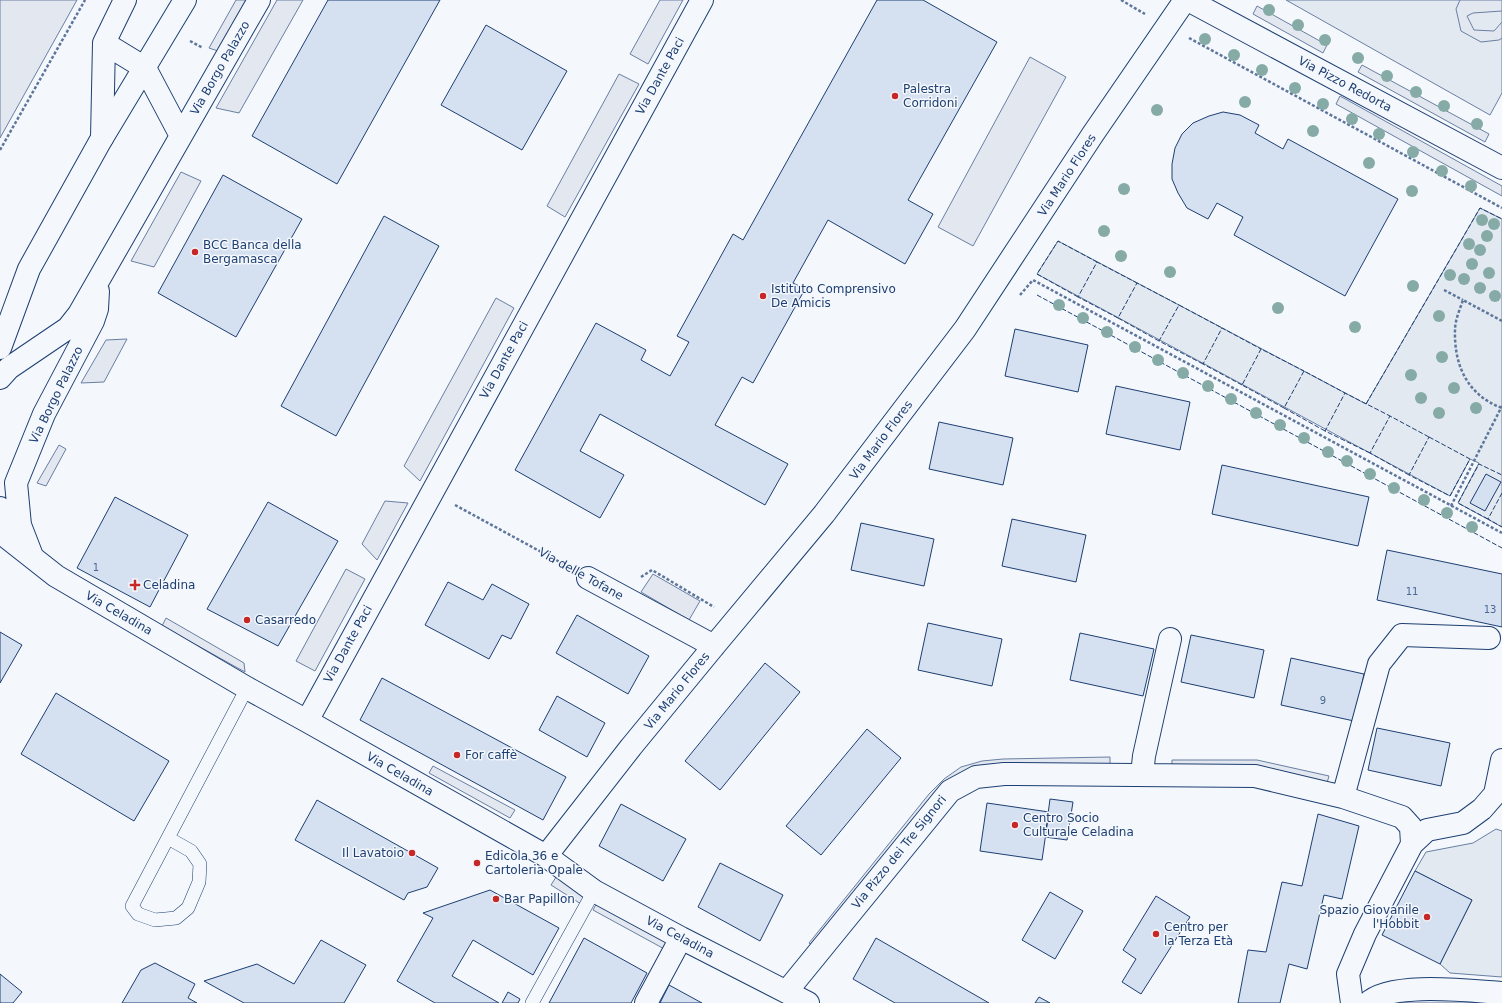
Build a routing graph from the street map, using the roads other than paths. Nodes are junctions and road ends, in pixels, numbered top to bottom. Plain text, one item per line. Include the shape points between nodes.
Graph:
1 (125, 0) edge
2 (185, 0) edge
3 (258, 0) edge
4 (702, 0) edge
5 (1186, 0) edge
6 (1216, 6) edge
7 (104, 43) junction
8 (145, 68) junction
9 (181, 136) junction
10 (102, 138) junction
11 (1502, 168) edge
12 (29, 268) junction
13 (99, 280) junction
14 (0, 306) edge
15 (0, 348) edge
16 (0, 378) edge
17 (0, 508) edge
18 (16, 544) edge
19 (588, 578) road end
20 (1489, 638) dead end
21 (1170, 639) dead end
22 (714, 646) junction
23 (247, 688) junction
24 (307, 721) junction
25 (1502, 760) edge
26 (1142, 775) junction
27 (1343, 797) junction
28 (168, 838) junction
29 (1412, 844) junction
30 (546, 856) junction
31 (594, 891) junction
32 (681, 938) junction
33 (787, 991) junction
34 (1502, 994) edge
35 (532, 1003) edge
36 (646, 1003) edge
37 (808, 1003) edge
38 (1352, 1003) edge
39 (1368, 1003) edge

1 - 7 street
2 - 8 street
3 - 9 street, Via Borgo Palazzo
4 - 24 street, Via Dante Paci
5 - 6 street, Via Pizzo Redorta
5 - 22 street, Via Mario Flores via 1093,134 965,329 824,514
6 - 11 street, Via Pizzo Redorta
7 - 8 street
7 - 10 street
8 - 9 street, Via Borgo Palazzo
8 - 10 street
9 - 13 street, Via Borgo Palazzo
10 - 12 street
12 - 14 street
12 - 15 street
13 - 16 street, Via Borgo Palazzo via 68,328 9,368
13 - 18 street, Via Borgo Palazzo via 97,310 93,321 44,414 16,483 20,525
17 - 18 street
18 - 23 street, Via Celadina via 62,580
19 - 22 street, Via delle Tofane
20 - 27 street via 1402,635 1379,664
21 - 26 street
22 - 30 street, Via Mario Flores
23 - 24 street, Via Celadina
23 - 28 lane
24 - 30 street, Via Celadina
25 - 29 street via 1495,794 1482,810 1463,824 1428,830
26 - 27 street, Via Pizzo dei Tre Signori via 1255,776
26 - 33 street, Via Pizzo dei Tre Signori via 1004,774 976,777 950,791
27 - 29 street, Via Pizzo dei Tre Signori via 1402,817 1411,827
28 - 28 lane via 132,906 138,914 155,920 176,918 188,908 199,882 200,864 191,851
29 - 38 street via 1365,934 1348,974
30 - 31 street, Via Celadina
31 - 32 street, Via Celadina
31 - 35 lane
32 - 33 street, Via Celadina
32 - 36 street
33 - 37 street, Via Celadina
34 - 39 street via 1447,989 1396,991 1373,998

